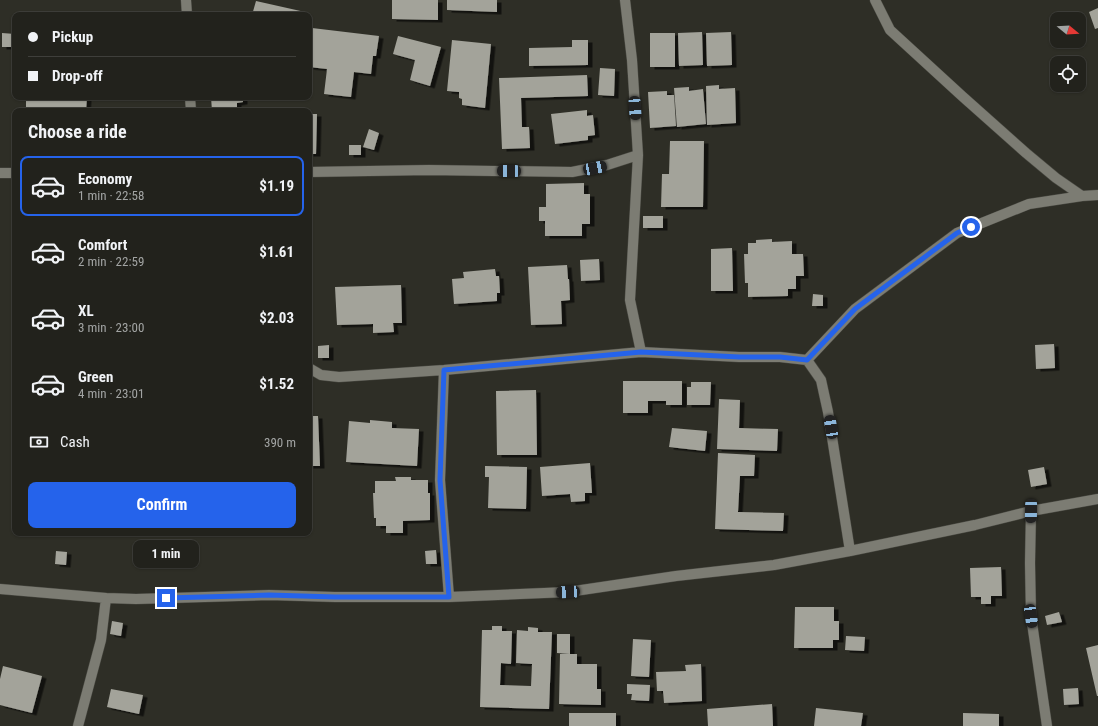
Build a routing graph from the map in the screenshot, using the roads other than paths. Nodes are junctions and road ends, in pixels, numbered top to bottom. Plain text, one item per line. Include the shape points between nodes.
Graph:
1 (186, 0) edge
2 (625, 0) edge
3 (875, 0) edge
4 (187, 12) edge
5 (638, 155) junction
6 (312, 172) edge
7 (0, 173) edge
8 (12, 173) edge
9 (1098, 195) edge
10 (1082, 196) junction
11 (641, 352) junction
12 (807, 360) junction
13 (312, 370) edge
14 (444, 370) junction
15 (1098, 499) edge
16 (1031, 511) junction
17 (850, 551) junction
18 (0, 589) edge
19 (449, 597) junction
20 (106, 598) junction
21 (78, 726) edge
22 (1047, 726) edge

1 - 4 street
2 - 5 street
3 - 10 street via 890,30 1026,153
5 - 6 street via 572,172
5 - 11 street via 630,300
7 - 8 street
9 - 10 street
10 - 12 street via 1029,204 957,233 855,309
11 - 12 street
11 - 14 street
12 - 17 street via 821,380
13 - 14 street via 320,375 339,376
14 - 19 street via 440,480
15 - 16 street
16 - 17 street
16 - 22 street via 1031,616
17 - 19 street via 774,565 568,592
18 - 20 street
19 - 20 street via 269,595
20 - 21 street via 101,640

